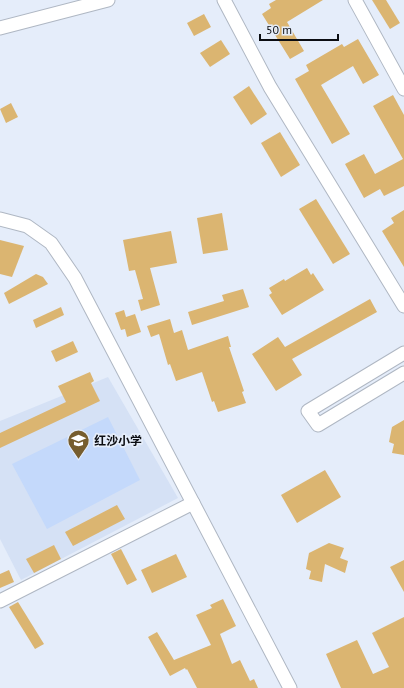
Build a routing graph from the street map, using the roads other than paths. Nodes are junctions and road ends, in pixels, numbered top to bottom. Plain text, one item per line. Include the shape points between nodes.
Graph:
1 (108, 0) edge
2 (224, 0) edge
3 (355, 0) edge
4 (0, 28) edge
5 (404, 88) edge
6 (0, 219) edge
7 (404, 306) edge
8 (404, 353) edge
9 (404, 373) edge
10 (193, 503) junction
11 (0, 601) edge
12 (290, 688) edge

1 - 4 street
2 - 7 street via 282,107
3 - 5 street
6 - 10 street via 27,226 51,243 75,278
8 - 9 street via 308,411 318,425
10 - 11 street
10 - 12 street

